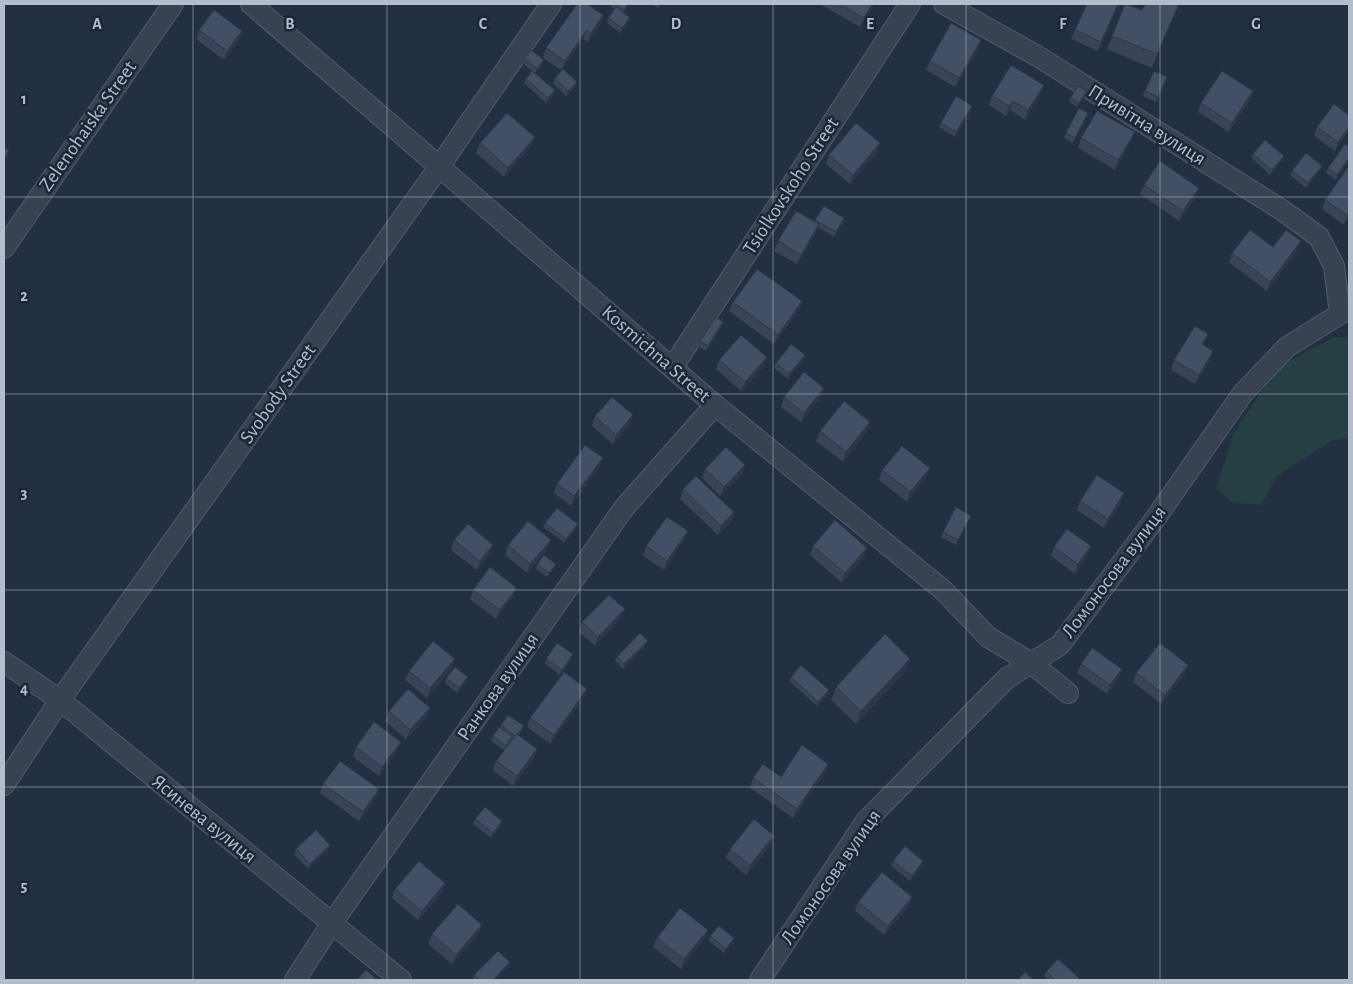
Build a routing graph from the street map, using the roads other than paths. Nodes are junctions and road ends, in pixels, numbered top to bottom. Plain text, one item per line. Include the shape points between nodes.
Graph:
1 (172, 4) edge
2 (251, 4) edge
3 (551, 4) edge
4 (910, 4) edge
5 (944, 4) edge
6 (439, 167) junction
7 (4, 248) edge
8 (1334, 266) joint
9 (672, 368) junction
10 (715, 405) junction
11 (4, 662) edge
12 (1031, 662) junction
13 (1068, 693) dead end
14 (60, 700) junction
15 (4, 785) edge
16 (332, 923) junction
17 (295, 980) edge
18 (401, 980) edge
19 (760, 980) edge

1 - 7 street, Zelenohaiska Street
2 - 6 street, Kosmichna Street
3 - 6 street, Svobody Street
4 - 9 street, Tsiolkovskoho Street
5 - 8 street, Привітна вулиця via 1040,57 1282,210 1319,237
6 - 9 street, Kosmichna Street
6 - 14 street, Svobody Street
8 - 12 street, Ломоносова вулиця via 1340,314 1288,347 1244,393 1060,645
9 - 10 street, Kosmichna Street
10 - 12 street, Kosmichna Street via 943,590 988,637
10 - 16 street, Ранкова вулиця via 624,508
11 - 14 street, Ясинева вулиця
12 - 13 street, Kosmichna Street
12 - 19 street, Ломоносова вулиця via 1007,678 866,821
14 - 15 street, Svobody Street
14 - 16 street, Ясинева вулиця
16 - 17 street, Ранкова вулиця
16 - 18 street, Ясинева вулиця

